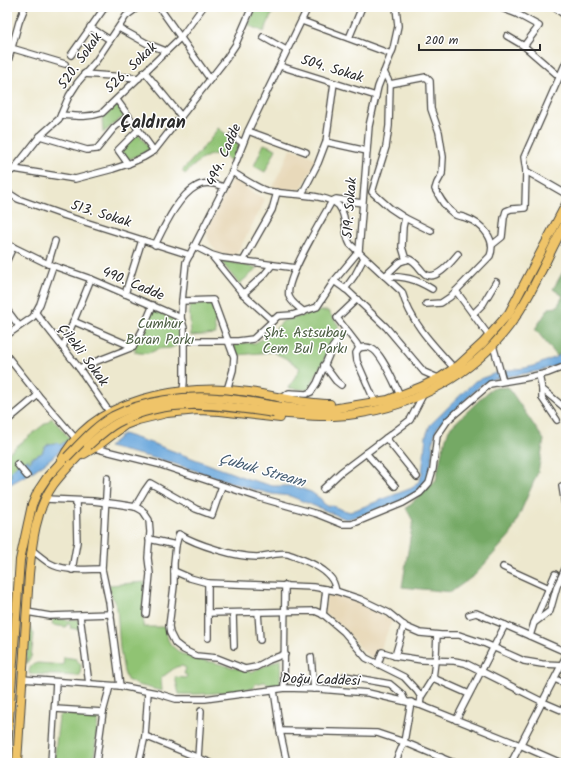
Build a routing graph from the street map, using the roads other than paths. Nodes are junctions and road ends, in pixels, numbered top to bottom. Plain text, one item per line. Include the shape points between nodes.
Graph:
1 (25, 7) edge
2 (105, 7) edge
3 (138, 7) edge
4 (160, 7) edge
5 (203, 7) edge
6 (252, 7) edge
7 (308, 7) edge
8 (362, 7) edge
9 (396, 7) edge
10 (499, 7) edge
11 (554, 7) edge
12 (566, 16) edge
13 (302, 21) junction
14 (90, 28) junction
15 (118, 28) junction
16 (507, 36) dead end
17 (181, 37) junction
18 (263, 37) dead end
19 (349, 38) junction
20 (110, 40) junction
21 (524, 46) junction
22 (11, 48) junction
23 (286, 50) junction
24 (166, 51) junction
25 (391, 54) junction
26 (71, 55) dead end
27 (566, 63) edge
28 (65, 64) dead end
29 (7, 65) edge
30 (280, 66) junction
31 (145, 72) junction
32 (384, 72) junction
33 (84, 74) junction
34 (560, 77) junction
35 (139, 78) junction
36 (210, 78) junction
37 (334, 83) junction
38 (390, 84) junction
39 (376, 96) junction
40 (117, 100) junction
41 (61, 115) junction
42 (128, 116) junction
43 (181, 116) junction
44 (138, 130) junction
45 (248, 131) junction
46 (40, 136) junction
47 (232, 136) dead end
48 (243, 142) junction
49 (326, 142) junction
50 (154, 151) junction
51 (367, 151) junction
52 (306, 152) dead end
53 (128, 164) junction
54 (14, 169) junction
55 (526, 171) junction
56 (232, 172) junction
57 (7, 174) edge
58 (224, 187) junction
59 (7, 192) edge
60 (277, 192) junction
61 (302, 194) junction
62 (566, 194) edge
63 (332, 201) junction
64 (362, 203) junction
65 (566, 204) edge
66 (405, 218) junction
67 (566, 222) edge
68 (431, 232) dead end
69 (142, 240) junction
70 (55, 241) dead end
71 (155, 245) junction
72 (492, 245) junction
73 (10, 246) edge
74 (194, 246) junction
75 (359, 251) junction
76 (458, 254) dead end
77 (190, 255) junction
78 (212, 255) junction
79 (364, 258) junction
80 (7, 260) edge
81 (406, 260) junction
82 (243, 261) junction
83 (51, 265) junction
84 (272, 265) junction
85 (296, 268) junction
86 (385, 276) junction
87 (91, 279) junction
88 (334, 281) junction
89 (496, 282) dead end
90 (345, 289) junction
91 (432, 289) dead end
92 (456, 292) junction
93 (125, 294) junction
94 (243, 294) junction
95 (357, 299) junction
96 (182, 300) junction
97 (426, 304) dead end
98 (153, 305) junction
99 (7, 310) edge
100 (35, 312) junction
101 (304, 312) junction
102 (473, 314) junction
103 (181, 318) junction
104 (73, 321) junction
105 (274, 321) junction
106 (19, 326) junction
107 (346, 329) junction
108 (7, 335) edge
109 (489, 336) junction
110 (184, 341) junction
111 (228, 341) junction
112 (493, 345) junction
113 (63, 347) junction
114 (134, 347) junction
115 (359, 348) junction
116 (7, 356) edge
117 (324, 365) junction
118 (566, 366) edge
119 (79, 368) junction
120 (454, 368) junction
121 (539, 375) junction
122 (438, 378) junction
123 (502, 379) junction
124 (340, 385) dead end
125 (542, 389) junction
126 (210, 390) junction
127 (227, 390) junction
128 (183, 391) junction
129 (425, 393) junction
130 (164, 394) junction
131 (38, 395) junction
132 (400, 395) junction
133 (375, 402) junction
134 (277, 406) junction
135 (566, 409) edge
136 (186, 410) junction
137 (209, 410) junction
138 (110, 413) junction
139 (166, 413) junction
140 (354, 414) junction
141 (557, 420) dead end
142 (7, 421) edge
143 (386, 438) junction
144 (76, 441) junction
145 (94, 446) junction
146 (366, 453) junction
147 (66, 459) junction
148 (17, 464) dead end
149 (27, 476) dead end
150 (417, 477) dead end
151 (106, 478) dead end
152 (222, 486) junction
153 (395, 486) dead end
154 (562, 486) dead end
155 (323, 488) dead end
156 (45, 499) junction
157 (76, 501) junction
158 (106, 503) junction
159 (135, 507) junction
160 (566, 511) edge
161 (150, 539) junction
162 (176, 545) junction
163 (31, 549) junction
164 (503, 567) dead end
165 (566, 567) edge
166 (102, 569) junction
167 (72, 570) junction
168 (174, 571) junction
169 (555, 574) dead end
170 (208, 583) junction
171 (285, 585) junction
172 (549, 588) junction
173 (326, 589) junction
174 (336, 591) junction
175 (27, 612) junction
176 (258, 612) junction
177 (285, 612) junction
178 (208, 613) junction
179 (232, 613) junction
180 (111, 614) junction
181 (146, 614) dead end
182 (323, 614) junction
183 (469, 615) dead end
184 (80, 616) junction
185 (534, 623) junction
186 (404, 625) junction
187 (506, 625) junction
188 (437, 635) junction
189 (530, 636) junction
190 (208, 638) dead end
191 (260, 640) dead end
192 (234, 646) dead end
193 (494, 648) junction
194 (566, 652) edge
195 (285, 654) junction
196 (395, 656) junction
197 (566, 656) edge
198 (311, 657) dead end
199 (434, 661) junction
200 (378, 664) junction
201 (564, 665) edge
202 (481, 671) junction
203 (345, 676) dead end
204 (433, 678) junction
205 (22, 679) junction
206 (555, 679) junction
207 (56, 682) junction
208 (89, 684) junction
209 (566, 684) edge
210 (110, 686) junction
211 (120, 686) junction
212 (284, 688) junction
213 (314, 689) junction
214 (274, 690) junction
215 (148, 692) junction
216 (469, 694) junction
217 (420, 697) junction
218 (405, 701) junction
219 (412, 702) junction
220 (543, 702) junction
221 (420, 705) junction
222 (55, 708) junction
223 (201, 710) dead end
224 (103, 712) junction
225 (566, 712) edge
226 (456, 720) junction
227 (8, 724) edge
228 (280, 731) junction
229 (146, 736) junction
230 (404, 742) junction
231 (520, 745) junction
232 (7, 748) edge
233 (198, 758) junction
234 (440, 760) edge
235 (558, 762) edge
236 (17, 763) edge
237 (51, 763) edge
238 (96, 763) edge
239 (139, 763) edge
240 (211, 763) edge
241 (287, 763) edge
242 (395, 763) edge
243 (454, 763) edge
244 (511, 763) edge

1 - 22 street
2 - 14 street
3 - 15 street, 520. Sokak via 126,16
4 - 17 street
5 - 17 street, 526. Sokak
6 - 36 street via 236,44
7 - 13 street, 494. Cadde
8 - 19 street
9 - 25 street, 519. Sokak via 398,26
10 - 21 street via 539,26
11 - 12 street
13 - 19 street
13 - 23 street, 494. Cadde
14 - 20 street
14 - 26 street
15 - 20 street, 520. Sokak
15 - 24 street
16 - 21 street
17 - 24 street, 526. Sokak
17 - 36 street
18 - 23 street
19 - 25 street
20 - 33 street, 520. Sokak
21 - 34 street
22 - 28 street
22 - 29 street
23 - 30 street, 494. Cadde
24 - 31 street, 526. Sokak
25 - 32 street, 519. Sokak
27 - 34 street
30 - 37 street, 504. Sokak
30 - 45 street, 494. Cadde
31 - 35 street, 526. Sokak
31 - 43 street
32 - 38 street
32 - 39 street, 519. Sokak
33 - 35 street
33 - 41 street, 520. Sokak via 69,96
34 - 55 street via 524,158
35 - 40 street, 526. Sokak
36 - 43 street
37 - 39 street, 504. Sokak
37 - 49 street
38 - 66 street via 386,147 372,192
38 - 72 street via 426,77 430,80 432,109 443,157 442,174 435,189 448,209 455,215 476,223 489,237
39 - 51 street, 519. Sokak via 369,126
40 - 41 street, 526. Sokak via 102,113 94,116
40 - 42 street
41 - 46 street, 520. Sokak
42 - 44 street
42 - 46 street via 97,149 81,149
43 - 50 street
44 - 50 street
44 - 53 street via 118,150
45 - 48 street, 494. Cadde
45 - 52 street
46 - 54 street, 520. Sokak
47 - 48 street
48 - 56 street, 494. Cadde
49 - 51 street
49 - 61 street
50 - 53 street
51 - 64 street, 519. Sokak
53 - 54 street via 75,179
54 - 57 street, 520. Sokak
55 - 62 street
55 - 72 street via 525,208 506,212 502,237
56 - 58 street, 494. Cadde
56 - 60 street via 266,191
58 - 71 street via 211,183 197,185 168,218
58 - 74 street, 494. Cadde
59 - 69 street, 513. Sokak via 18,199 63,215
60 - 61 street
60 - 82 street via 272,210
61 - 63 street
63 - 64 street via 336,199
63 - 75 street via 343,213 348,242
63 - 85 street
64 - 75 street, 519. Sokak
65 - 109 highway via 509,313
66 - 68 street
66 - 81 street via 402,247
67 - 112 highway via 525,301 510,326
69 - 71 street, 513. Sokak
69 - 93 street
70 - 83 street
71 - 77 street, 513. Sokak
72 - 92 street via 490,256
73 - 80 street
73 - 83 street, 490. Cadde
74 - 77 street, 494. Cadde
74 - 78 street
75 - 79 street
75 - 88 street, 519. Sokak
76 - 81 street via 438,274 430,276 414,261
77 - 96 street, 494. Cadde via 186,262
78 - 82 street
78 - 94 street
79 - 86 street
79 - 90 street via 356,275
81 - 86 street via 400,262
82 - 84 street
83 - 87 street, 490. Cadde
83 - 100 street via 40,304
84 - 85 street
84 - 94 street
85 - 101 street via 289,286 289,295
86 - 91 street via 414,279
86 - 120 street via 402,292 415,322 435,349
87 - 93 street, 490. Cadde
87 - 104 street
88 - 90 street
88 - 101 street, 519. Sokak via 317,307
89 - 102 street
90 - 95 street
92 - 97 street via 441,303
92 - 102 street
93 - 98 street, 490. Cadde
94 - 105 street
95 - 107 street via 337,318
95 - 122 street via 424,372
96 - 103 street, 494. Cadde
96 - 111 street via 213,300
98 - 103 street, 490. Cadde
98 - 114 street
99 - 106 street
100 - 106 street via 33,317
100 - 113 street, Çilekli Sokak
101 - 105 street, 519. Sokak via 278,316
102 - 109 street
103 - 110 street
104 - 113 street
104 - 114 street
105 - 111 street, 519. Sokak via 253,339
106 - 108 street
107 - 115 street
107 - 117 street via 332,348
109 - 120 highway
110 - 111 street, 519. Sokak
110 - 128 street
111 - 127 street via 234,357
112 - 123 street
112 - 129 highway via 459,374
113 - 119 street, Çilekli Sokak
114 - 119 street
115 - 132 street via 366,347 377,353
115 - 133 street via 356,353 357,361
116 - 131 street
117 - 124 street
117 - 134 street via 311,392 289,393
118 - 121 street
119 - 138 street, Çilekli Sokak
120 - 122 highway
121 - 123 street
121 - 125 street
122 - 132 highway
123 - 152 street via 490,384 448,420 437,436 429,483 420,493 370,518 352,524 342,524 308,509
125 - 135 street
125 - 141 street via 542,398
126 - 127 highway
126 - 128 highway
126 - 137 highway via 204,392 200,399 202,405
127 - 134 highway via 250,392
128 - 130 highway
128 - 136 highway via 176,395 175,401 177,406
128 - 136 highway via 190,392 194,398 193,405
129 - 140 highway via 389,407
129 - 143 street via 410,420
130 - 138 highway
130 - 139 highway via 168,395 172,402 171,410
131 - 142 street
131 - 144 street
132 - 133 highway
133 - 134 highway via 316,410
134 - 140 highway via 316,416
134 - 145 highway, bridge via 203,404 155,409 116,424
134 - 147 highway, bridge via 196,397 149,404 113,417 83,440
136 - 137 highway
136 - 139 highway
137 - 140 highway via 300,419 326,419
138 - 144 highway via 87,429
139 - 145 highway via 125,425
143 - 146 street
143 - 150 street
144 - 147 highway
145 - 147 highway
145 - 152 street
146 - 153 street
146 - 155 street
147 - 156 highway
147 - 227 highway via 48,476 32,505 20,560
148 - 149 street
151 - 158 street
152 - 159 street via 212,515 196,509 150,483
154 - 160 street
156 - 157 street
156 - 163 highway
157 - 158 street
157 - 167 street via 76,542
158 - 159 street
158 - 166 street
159 - 161 street via 143,511 149,520
161 - 162 street
161 - 181 street
162 - 168 street
162 - 174 street via 179,534 190,541 236,554 255,557 288,554 325,572 331,577
163 - 167 street via 50,564
163 - 175 highway
164 - 172 street
165 - 185 street via 550,611
166 - 167 street
166 - 180 street
168 - 170 street
168 - 195 street via 169,626 175,643 184,650 196,656 217,658 245,669
169 - 172 street
170 - 171 street
170 - 178 street
171 - 173 street
171 - 177 street
172 - 185 street
173 - 174 street
173 - 182 street
174 - 186 street via 360,598
175 - 184 street via 50,616
175 - 205 highway
176 - 177 street
176 - 179 street
176 - 191 street
177 - 182 street via 315,611
177 - 195 street
178 - 179 street
178 - 190 street
179 - 192 street
180 - 184 street
180 - 211 street
182 - 200 street via 344,632 366,658
183 - 187 street via 476,613
184 - 208 street
185 - 189 street
186 - 188 street via 420,633
186 - 196 street
187 - 189 street
187 - 193 street
188 - 193 street via 459,635
188 - 199 street
189 - 194 street
193 - 201 street via 524,661
193 - 202 street
195 - 212 street
196 - 199 street
196 - 200 street via 382,652
197 - 201 street
198 - 213 street
199 - 202 street via 465,663
199 - 204 street
200 - 217 street via 404,677
201 - 206 street
202 - 216 street
202 - 220 street
203 - 218 street via 390,684 402,694
204 - 216 street
204 - 217 street
205 - 207 street, Doğu Caddesi
205 - 236 highway
206 - 209 street
206 - 220 street
207 - 208 street, Doğu Caddesi
207 - 222 street
208 - 210 street, Doğu Caddesi
210 - 211 street, Doğu Caddesi
210 - 224 street
211 - 215 street, Doğu Caddesi
212 - 213 street, Doğu Caddesi
212 - 214 street, Doğu Caddesi
213 - 218 street, Doğu Caddesi via 368,693
214 - 215 street, Doğu Caddesi via 205,699 176,699
214 - 228 street
215 - 229 street
216 - 226 street
217 - 221 street
218 - 219 street, Doğu Caddesi
219 - 221 street, Doğu Caddesi
219 - 230 street
220 - 225 street
220 - 231 street
221 - 226 street, Doğu Caddesi
222 - 224 street
222 - 237 street
223 - 233 street
224 - 238 street
226 - 231 street, Doğu Caddesi
227 - 232 highway
228 - 230 street via 377,733
228 - 241 street
229 - 233 street
229 - 239 street
230 - 234 street
230 - 242 street
231 - 235 street, Doğu Caddesi
231 - 244 street
233 - 240 street
234 - 243 street

